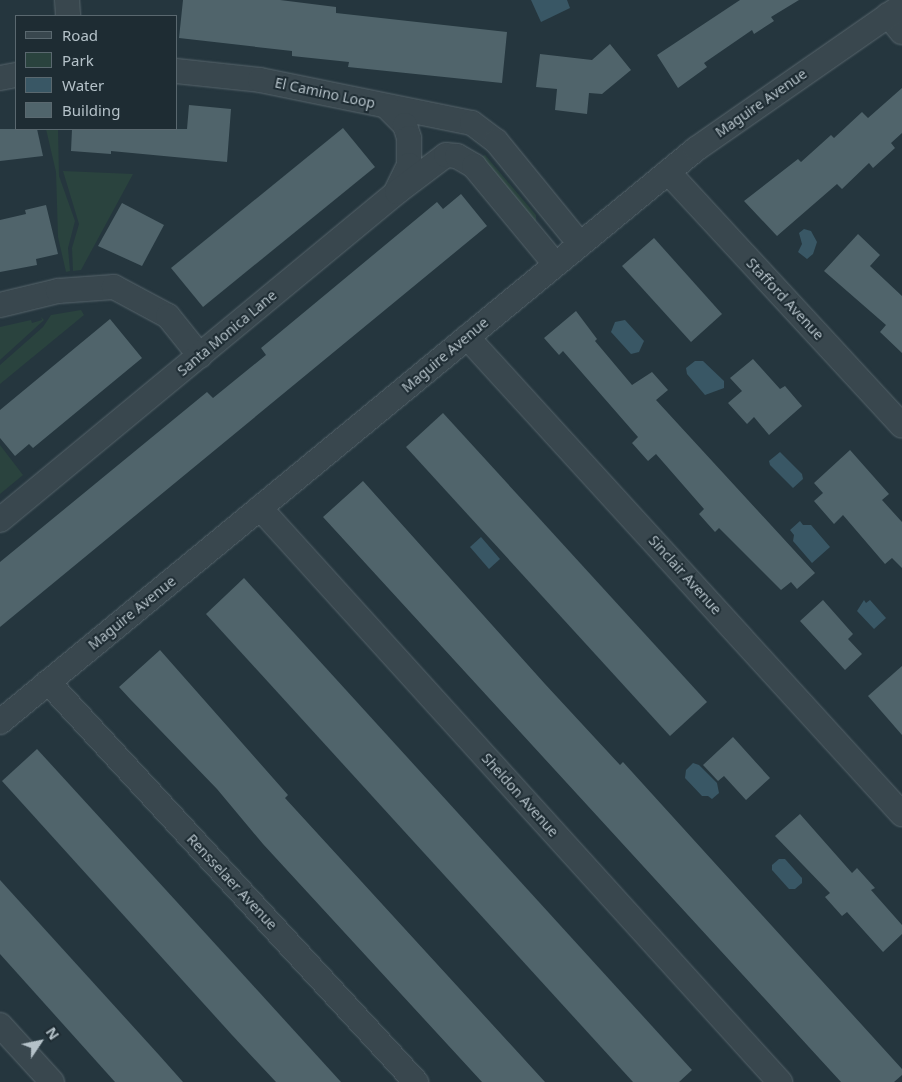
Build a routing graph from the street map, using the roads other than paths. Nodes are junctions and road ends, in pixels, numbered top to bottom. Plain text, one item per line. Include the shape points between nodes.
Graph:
1 (66, 0) edge
2 (68, 15) edge
3 (897, 18) edge
4 (178, 70) edge
5 (15, 75) edge
6 (0, 78) edge
7 (388, 107) junction
8 (472, 123) junction
9 (457, 156) junction
10 (668, 172) junction
11 (397, 192) junction
12 (580, 244) junction
13 (555, 264) junction
14 (0, 305) edge
15 (467, 337) junction
16 (200, 356) junction
17 (902, 426) edge
18 (260, 508) junction
19 (0, 520) edge
20 (48, 682) junction
21 (0, 722) edge
22 (902, 814) edge
23 (0, 1025) edge
24 (52, 1082) edge
25 (416, 1082) edge
26 (780, 1082) edge

1 - 2 street
3 - 10 street, Maguire Avenue
4 - 7 street, El Camino Loop via 260,80
5 - 6 street
7 - 8 street, El Camino Loop
7 - 11 street via 405,125 408,138 409,165
8 - 9 street
8 - 12 street via 496,141
9 - 11 street, Santa Monica Lane via 446,155 437,159
9 - 13 street via 474,166
10 - 12 street, Maguire Avenue
10 - 17 street, Stafford Avenue
11 - 16 street, Santa Monica Lane
12 - 13 street, Maguire Avenue
13 - 15 street, Maguire Avenue
14 - 16 street via 58,291 114,287 168,316
15 - 18 street, Maguire Avenue
15 - 22 street, Sinclair Avenue
16 - 19 street, Santa Monica Lane
18 - 20 street, Maguire Avenue
18 - 26 street, Sheldon Avenue
20 - 21 street, Maguire Avenue
20 - 25 street, Rensselaer Avenue
23 - 24 street

